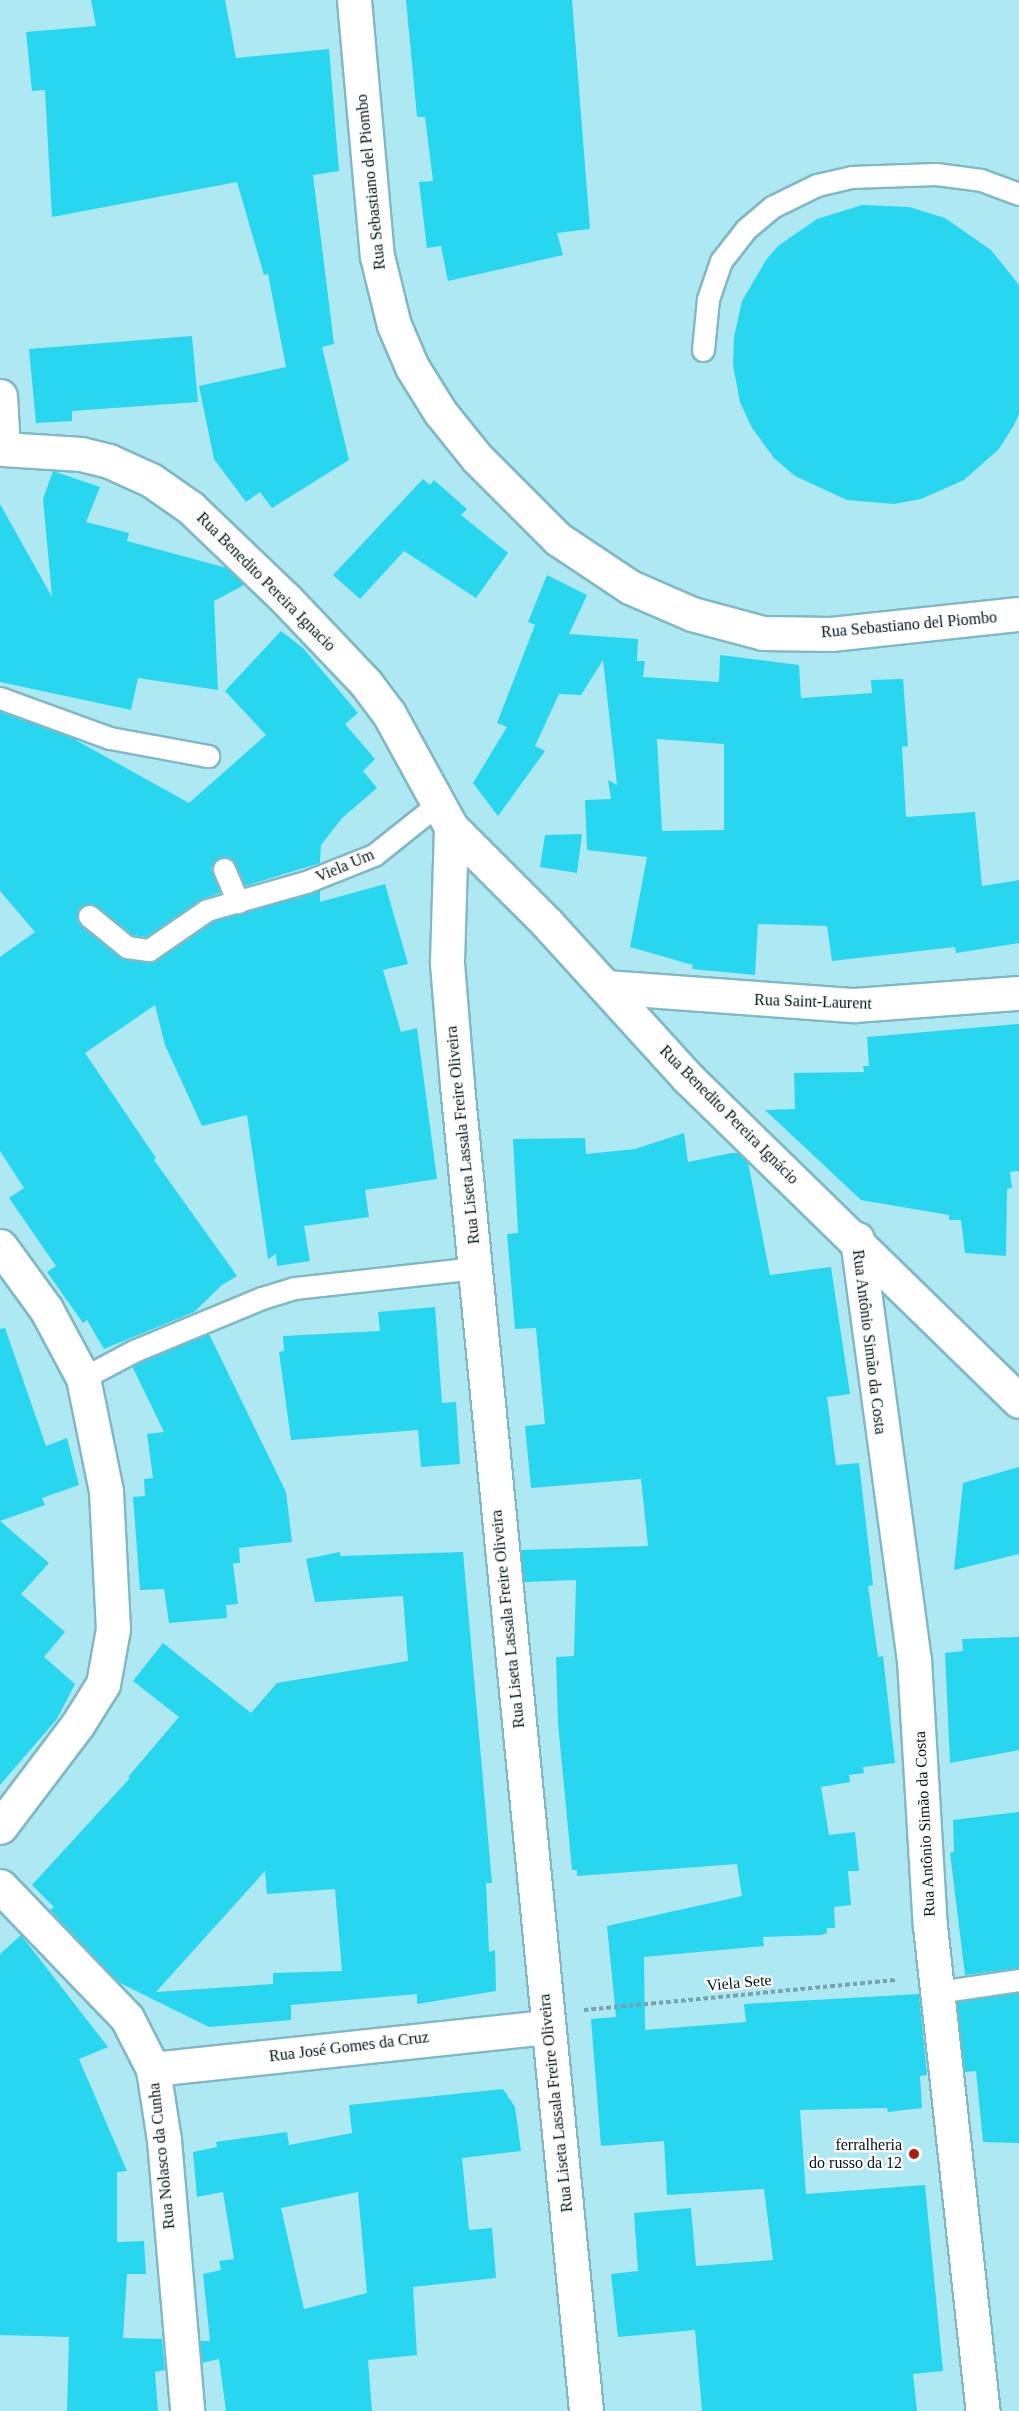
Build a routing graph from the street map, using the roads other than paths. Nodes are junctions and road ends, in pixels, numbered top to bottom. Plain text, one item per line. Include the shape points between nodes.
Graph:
1 (354, 0) edge
2 (1019, 194) edge
3 (703, 350) dead end
4 (0, 396) edge
5 (2, 449) edge
6 (1019, 614) edge
7 (0, 698) edge
8 (208, 756) dead end
9 (445, 815) junction
10 (224, 869) dead end
11 (238, 902) junction
12 (89, 916) dead end
13 (606, 987) junction
14 (1019, 993) edge
15 (857, 1239) junction
16 (0, 1246) edge
17 (477, 1269) junction
18 (83, 1378) junction
19 (1017, 1402) edge
20 (0, 1827) edge
21 (0, 1886) edge
22 (1019, 1980) edge
23 (937, 1984) junction
24 (546, 2020) junction
25 (153, 2069) junction
26 (187, 2411) edge
27 (586, 2411) edge
28 (983, 2411) edge

1 - 6 street, Rua Sebastiano del Piombo via 377,256 394,325 412,367 440,412 477,458 558,539 630,587 692,614 763,633 831,634
2 - 3 lane via 981,180 936,174 851,177 772,207 746,230 721,261 708,299
4 - 5 street
5 - 9 street, Rua Benedito Pereira Ignacio via 61,452 108,461 171,491 285,598 365,682 407,743
7 - 8 lane via 110,738
9 - 11 lane, Viela Um via 374,855 306,882
9 - 13 street, Rua Benedito Pereira Ignácio
9 - 17 street, Rua Liseta Lassala Freire Oliveira via 447,963
10 - 11 lane
11 - 12 lane, Viela Um via 194,916 149,950 127,947
13 - 14 street, Rua Saint-Laurent via 854,1005
13 - 15 street, Rua Benedito Pereira Ignácio via 688,1078
15 - 19 street, Rua Benedito Pereira Ignácio
15 - 23 street, Rua Antônio Simão da Costa via 914,1660 926,1879
16 - 18 street via 46,1309
17 - 18 lane via 295,1288 134,1351
17 - 24 street, Rua Liseta Lassala Freire Oliveira
18 - 20 street via 101,1458 108,1512 113,1601 108,1664 103,1684 78,1724
21 - 25 street, Rua Nolasco da Cunha via 127,2018
22 - 23 lane
23 - 28 street, Rua Antônio Simão da Costa
24 - 25 street, Rua José Gomes da Cruz
24 - 27 street, Rua Liseta Lassala Freire Oliveira
25 - 26 street, Rua Nolasco da Cunha via 164,2140

